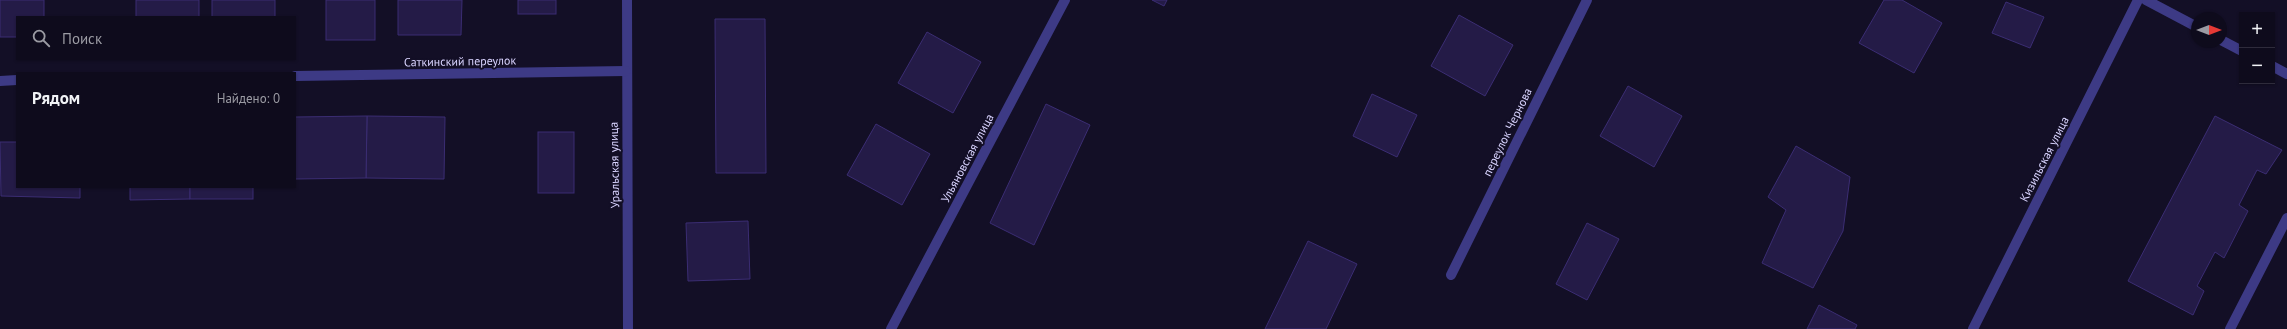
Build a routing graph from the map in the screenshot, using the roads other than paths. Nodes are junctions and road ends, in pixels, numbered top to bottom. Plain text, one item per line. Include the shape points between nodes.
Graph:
1 (627, 0) edge
2 (1065, 0) edge
3 (1587, 0) edge
4 (2138, 0) edge
5 (2146, 0) edge
6 (2191, 24) edge
7 (2227, 43) edge
8 (2239, 49) edge
9 (2275, 68) edge
10 (626, 71) junction
11 (2287, 74) edge
12 (296, 76) edge
13 (0, 80) edge
14 (16, 80) edge
15 (2287, 218) edge
16 (1451, 275) dead end
17 (628, 329) edge
18 (891, 329) edge
19 (1973, 329) edge
20 (2230, 329) edge

1 - 10 street, Уральская улица
2 - 18 street, Ульяновская улица
3 - 16 street, переулок Чернова
4 - 19 street, Кизильская улица
5 - 6 street
7 - 8 street
9 - 11 street
10 - 12 street, Саткинский переулок
10 - 17 street, Уральская улица
13 - 14 street
15 - 20 street

